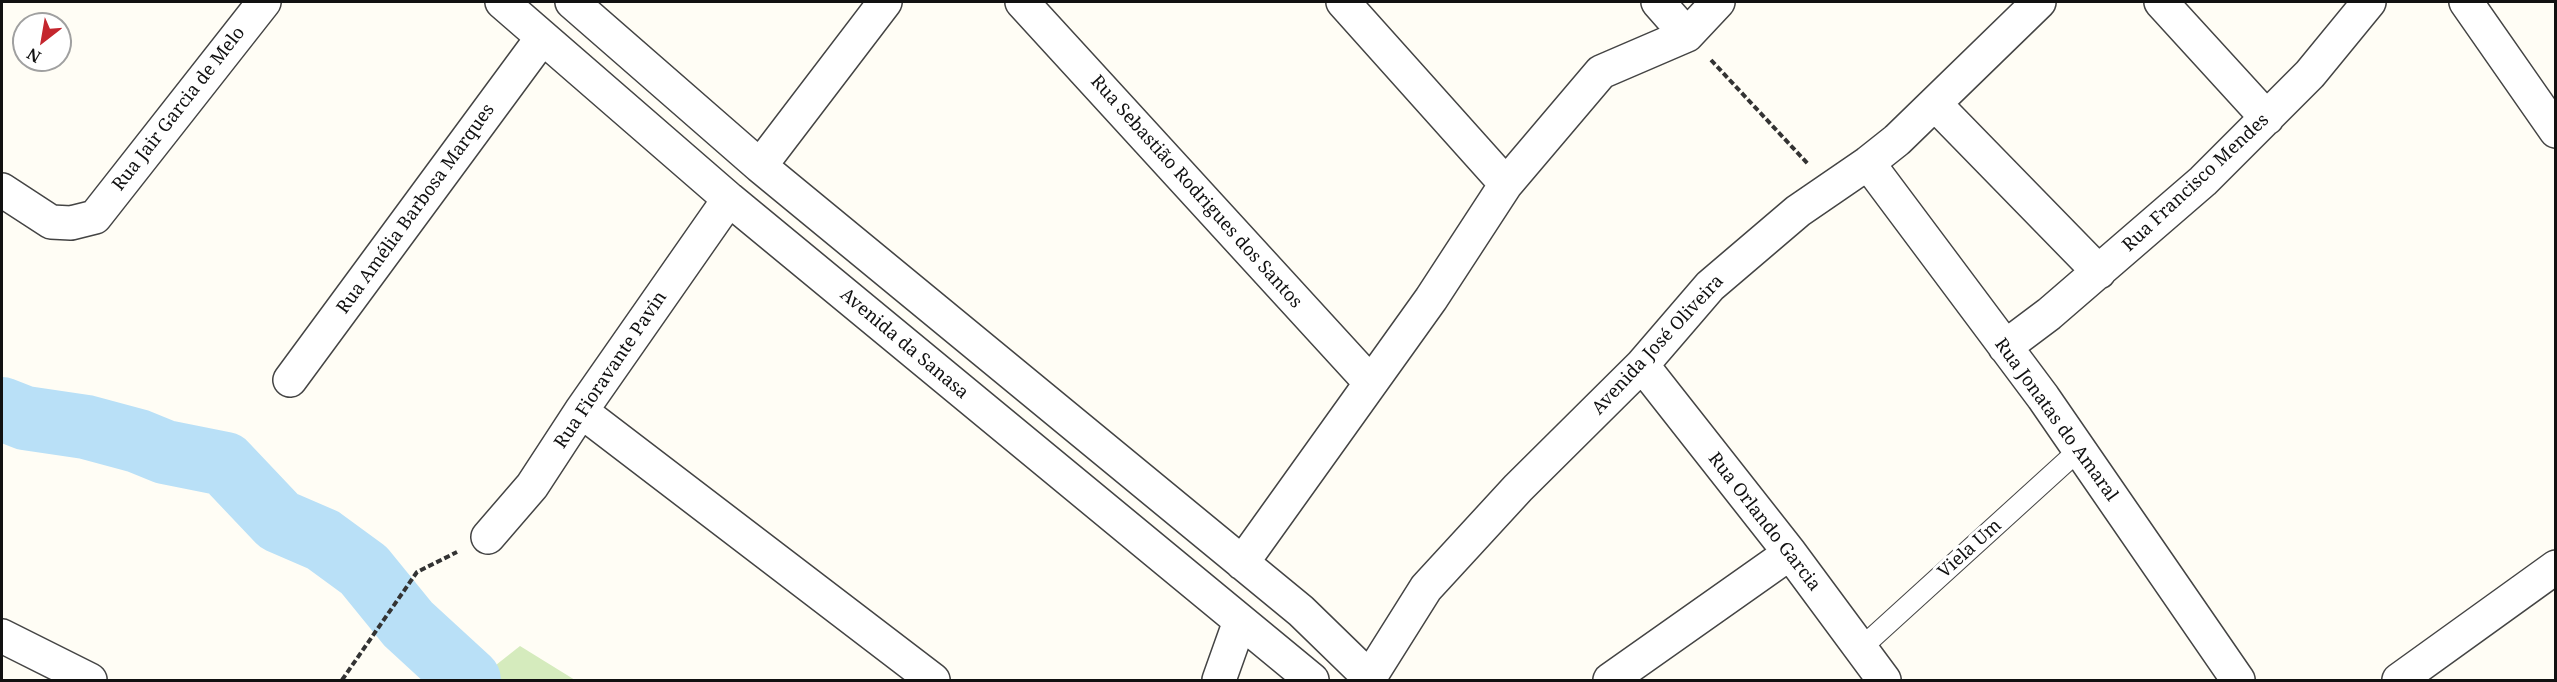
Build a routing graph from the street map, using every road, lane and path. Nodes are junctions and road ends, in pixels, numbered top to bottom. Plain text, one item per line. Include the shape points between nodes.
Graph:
1 (264, 2) edge
2 (502, 2) edge
3 (572, 2) edge
4 (885, 2) edge
5 (1022, 2) edge
6 (1343, 2) edge
7 (1658, 2) edge
8 (1718, 2) edge
9 (2039, 2) edge
10 (2161, 2) edge
11 (2369, 2) edge
12 (2466, 2) edge
13 (1687, 34) junction
14 (542, 38) junction
15 (1732, 82) dead end
16 (1935, 104) junction
17 (2267, 118) junction
18 (2556, 131) edge
19 (1792, 147) dead end
20 (1868, 164) junction
21 (760, 166) junction
22 (1506, 183) junction
23 (2, 190) edge
24 (729, 200) junction
25 (2099, 272) junction
26 (2005, 347) junction
27 (1642, 365) junction
28 (290, 380) dead end
29 (1370, 382) junction
30 (581, 411) junction
31 (2079, 450) junction
32 (488, 537) joint
33 (1790, 553) junction
34 (1242, 563) junction
35 (2556, 567) edge
36 (1240, 621) junction
37 (2, 636) edge
38 (1860, 649) junction
39 (1371, 679) edge
40 (90, 681) edge
41 (342, 681) edge
42 (933, 681) edge
43 (1219, 681) edge
44 (1312, 681) edge
45 (1610, 681) edge
46 (1884, 681) edge
47 (2238, 681) edge
48 (2399, 681) edge

1 - 23 street, Rua Jair Garcia de Melo via 95,217 71,224 51,222
2 - 14 street, Avenida da Sanasa
3 - 21 street
4 - 21 street
5 - 29 street, Rua Sebastião Rodrigues dos Santos
6 - 22 street
7 - 13 street
8 - 13 street
9 - 16 street, Avenida José Oliveira
10 - 17 street
11 - 17 street, Rua Francisco Mendes via 2310,74
12 - 18 street
13 - 22 street via 1601,72
14 - 24 street, Avenida da Sanasa
14 - 28 street, Rua Amélia Barbosa Marques
15 - 19 path
16 - 20 street, Avenida José Oliveira
16 - 25 street
17 - 25 street, Rua Francisco Mendes via 2203,181
20 - 26 street, Rua Jonatas do Amaral
20 - 27 street, Avenida José Oliveira via 1798,211 1710,286
21 - 34 street
22 - 29 street via 1431,299
24 - 30 street, Rua Fioravante Pavin
24 - 36 street, Avenida da Sanasa
25 - 26 street, Rua Francisco Mendes
26 - 31 street, Rua Jonatas do Amaral
27 - 33 street, Rua Orlando Garcia
27 - 39 street, Avenida José Oliveira via 1518,488 1426,588
29 - 34 street
30 - 32 street, Rua Fioravante Pavin via 532,486
30 - 42 street
31 - 38 lane, Viela Um
31 - 47 street, Rua Jonatas do Amaral
32 - 41 path via 417,572
33 - 38 street, Rua Orlando Garcia
33 - 45 street
34 - 39 street via 1301,610
35 - 48 street
36 - 43 street
36 - 44 street, Avenida da Sanasa
37 - 40 street
38 - 46 street, Rua Orlando Garcia

